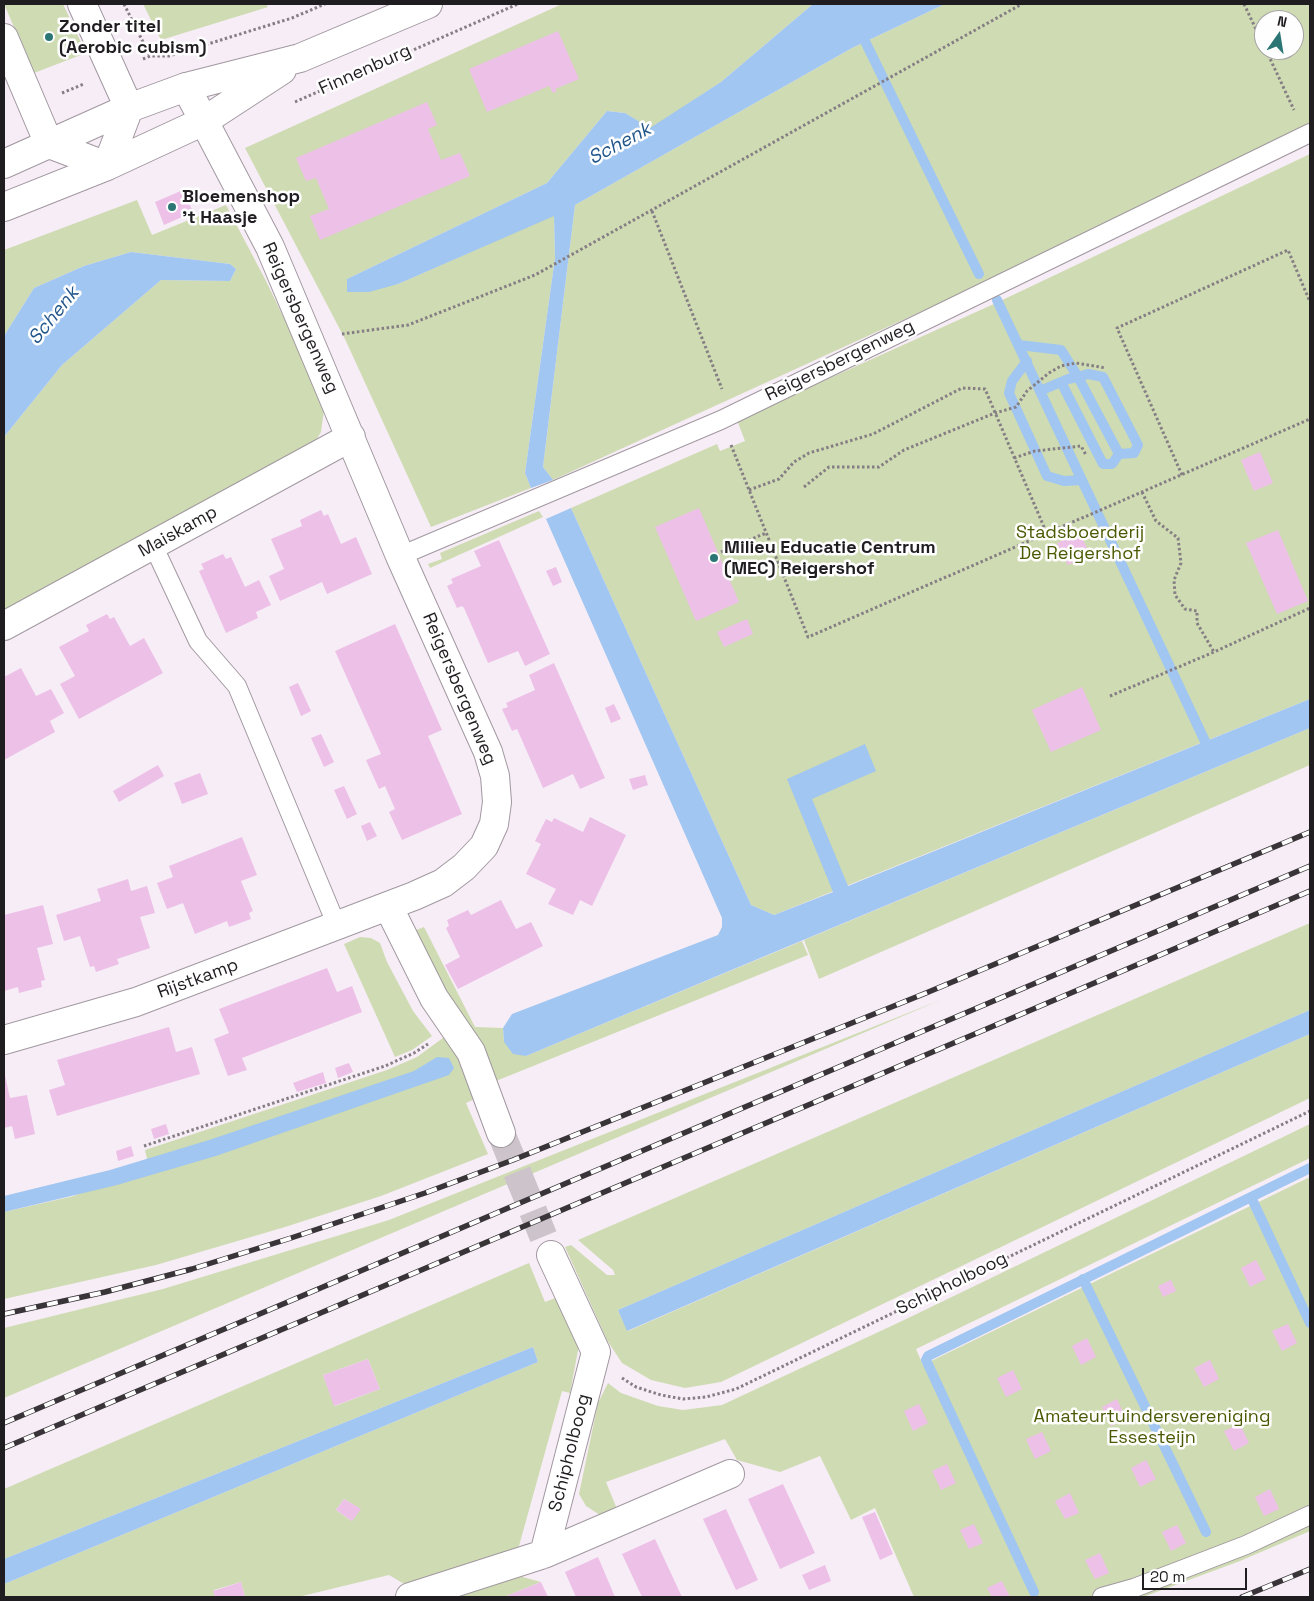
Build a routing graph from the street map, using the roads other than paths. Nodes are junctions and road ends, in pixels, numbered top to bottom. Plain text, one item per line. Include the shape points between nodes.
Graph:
1 (82, 4) edge
2 (428, 4) edge
3 (4, 38) edge
4 (300, 58) junction
5 (186, 87) junction
6 (129, 108) junction
7 (204, 121) junction
8 (1308, 134) edge
9 (49, 144) junction
10 (4, 164) edge
11 (107, 166) junction
12 (4, 207) edge
13 (351, 437) junction
14 (153, 545) junction
15 (400, 556) junction
16 (4, 626) edge
17 (388, 906) junction
18 (337, 926) junction
19 (4, 1040) edge
20 (501, 1133) tunnel mouth
21 (551, 1255) tunnel mouth
22 (730, 1474) dead end
23 (1310, 1515) edge
24 (544, 1554) junction
25 (410, 1597) edge
26 (1102, 1597) edge

1 - 6 street
2 - 4 street, Finnenburg
3 - 9 street
4 - 5 street, Finnenburg
4 - 7 street, Finnenburg
5 - 6 street, Finnenburg
5 - 7 street, Reigersbergenweg
6 - 9 street, Finnenburg
6 - 11 street
7 - 11 street, Finnenburg
7 - 13 street, Reigersbergenweg via 270,247
8 - 15 lane, Reigersbergenweg via 720,420
9 - 10 street, Finnenburg
9 - 11 street
11 - 12 street, Finnenburg
13 - 14 street, Maiskamp
13 - 15 street, Reigersbergenweg
14 - 16 street, Maiskamp
14 - 18 lane via 198,641 237,686
15 - 17 street, Reigersbergenweg via 488,752 495,776 497,802 494,824 484,846 464,867 443,883
17 - 18 street, Rijstkamp
17 - 20 street via 434,998 471,1052
18 - 19 street, Rijstkamp via 136,1002
21 - 24 street, Schipholboog via 596,1352
22 - 24 street
23 - 26 lane via 1246,1545
24 - 25 street

